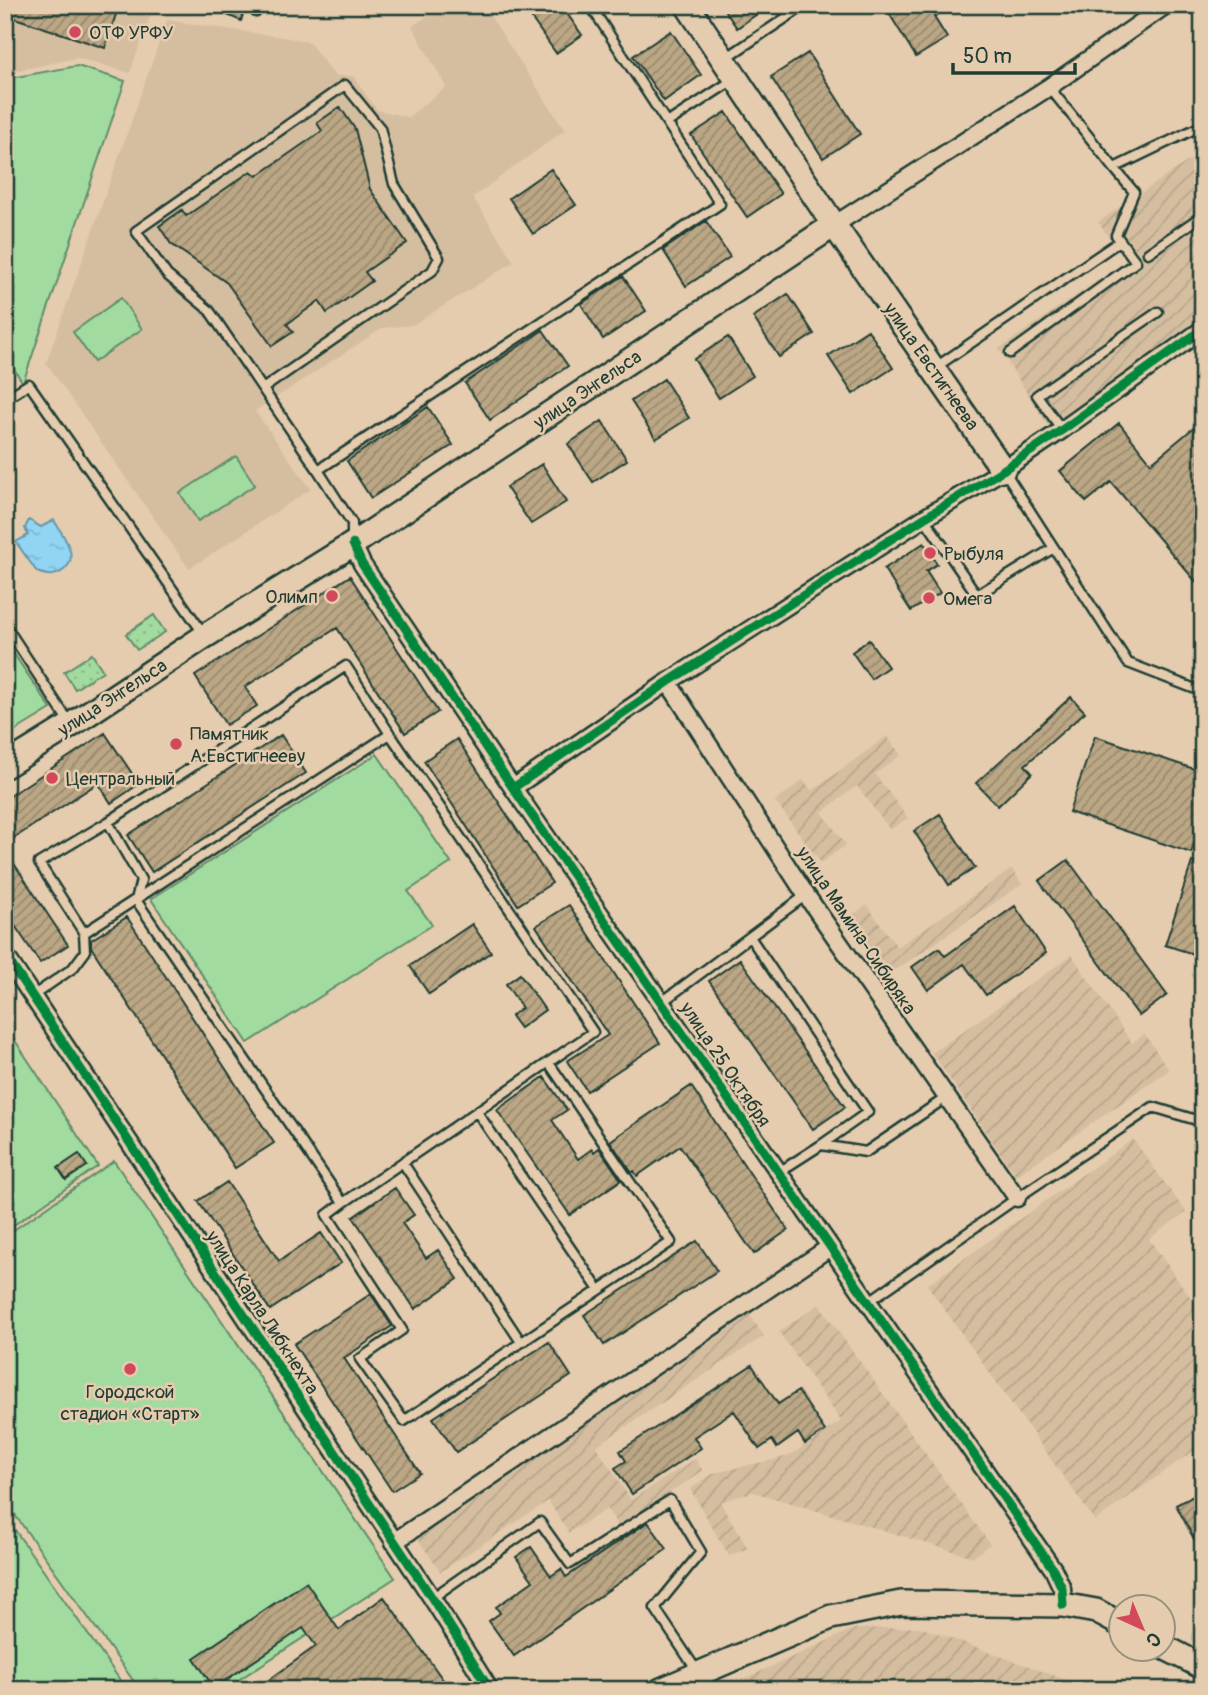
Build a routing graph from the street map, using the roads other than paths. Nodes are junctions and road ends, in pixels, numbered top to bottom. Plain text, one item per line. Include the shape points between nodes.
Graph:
1 (590, 5) edge
2 (687, 5) edge
3 (805, 5) edge
4 (1166, 5) edge
5 (729, 69) junction
6 (1049, 87) junction
7 (667, 123) junction
8 (1203, 125) edge
9 (1114, 168) junction
10 (1203, 215) edge
11 (834, 225) junction
12 (1120, 241) junction
13 (1148, 253) dead end
14 (1158, 312) dead end
15 (1203, 329) edge
16 (1010, 353) dead end
17 (933, 369) junction
18 (264, 388) junction
19 (5, 399) edge
20 (1062, 430) junction
21 (318, 470) junction
22 (1003, 470) junction
23 (924, 518) junction
24 (353, 544) junction
25 (1052, 549) junction
26 (5, 625) edge
27 (205, 636) junction
28 (668, 682) junction
29 (1203, 692) edge
30 (71, 725) junction
31 (390, 734) junction
32 (5, 766) edge
33 (513, 788) junction
34 (108, 822) junction
35 (806, 895) junction
36 (136, 900) junction
37 (84, 933) junction
38 (750, 937) junction
39 (5, 954) edge
40 (34, 995) junction
41 (662, 1002) junction
42 (549, 1063) junction
43 (947, 1097) junction
44 (477, 1112) junction
45 (1203, 1122) edge
46 (821, 1145) junction
47 (403, 1163) junction
48 (779, 1172) junction
49 (1017, 1198) junction
50 (344, 1203) junction
51 (830, 1247) junction
52 (599, 1290) junction
53 (868, 1302) junction
54 (521, 1342) junction
55 (394, 1542) junction
56 (432, 1598) junction
57 (1063, 1605) junction
58 (1106, 1617) edge
59 (1176, 1653) edge
60 (1203, 1667) edge
61 (698, 1673) junction
62 (490, 1690) edge
63 (661, 1690) edge

1 - 7 lane
2 - 5 main road, улица Евстигнеева
3 - 5 lane
4 - 6 street, улица Энгельса
5 - 7 lane
5 - 11 main road, улица Евстигнеева
6 - 9 lane
6 - 11 street, улица Энгельса
7 - 21 lane via 720,204
8 - 9 lane
9 - 12 lane via 1134,192 1116,235
10 - 13 lane
11 - 17 main road, улица Евстигнеева
11 - 24 main road, улица Энгельса
12 - 16 lane via 1136,262
12 - 17 lane
14 - 20 lane via 1037,395
15 - 20 street
17 - 22 main road, улица Евстигнеева
18 - 18 lane via 432,271 439,258 394,184 380,128 345,85 136,231 167,275 209,310
18 - 21 lane
19 - 27 lane via 29,384
20 - 22 street
21 - 24 lane via 352,523
22 - 23 street
22 - 25 lane, улица Евстигнеева
23 - 25 lane via 977,595
23 - 28 street
24 - 27 main road, улица Энгельса
24 - 33 street, улица 25 Октября
25 - 29 lane, улица Евстигнеева via 1128,663
26 - 30 lane
27 - 30 main road, улица Энгельса
28 - 33 street
28 - 35 street, улица Мамина-Сибиряка
30 - 32 main road, улица Энгельса
31 - 34 lane via 346,666
31 - 36 lane
31 - 42 lane via 593,1032
33 - 41 street, улица 25 Октября
34 - 36 lane via 141,880
34 - 37 lane via 39,863
35 - 38 lane
35 - 43 street, улица Мамина-Сибиряка
36 - 37 lane
36 - 50 lane
37 - 40 lane via 85,952 73,968
38 - 41 lane
38 - 46 lane via 868,1112
39 - 40 street, улица Карла Либкнехта
40 - 55 street, улица Карла Либкнехта
41 - 48 street, улица 25 Октября
42 - 44 lane
42 - 52 lane via 671,1242
43 - 46 lane via 866,1152
43 - 49 street, улица Мамина-Сибиряка
44 - 47 lane
44 - 52 lane
45 - 49 lane via 1153,1107
46 - 48 lane
47 - 50 lane
47 - 54 lane
48 - 51 street, улица 25 Октября
49 - 53 lane
50 - 54 lane via 327,1215 402,1330 360,1359 404,1421
51 - 53 street, улица 25 Октября
51 - 55 street
52 - 54 lane
53 - 57 street, улица 25 Октября via 1053,1569 1062,1588
55 - 56 street, улица Карла Либкнехта
56 - 61 lane via 540,1522 570,1564 670,1500 701,1552 655,1608
56 - 62 street, улица Карла Либкнехта
57 - 58 main road
57 - 61 main road via 889,1606 831,1617
59 - 60 main road
61 - 63 main road

